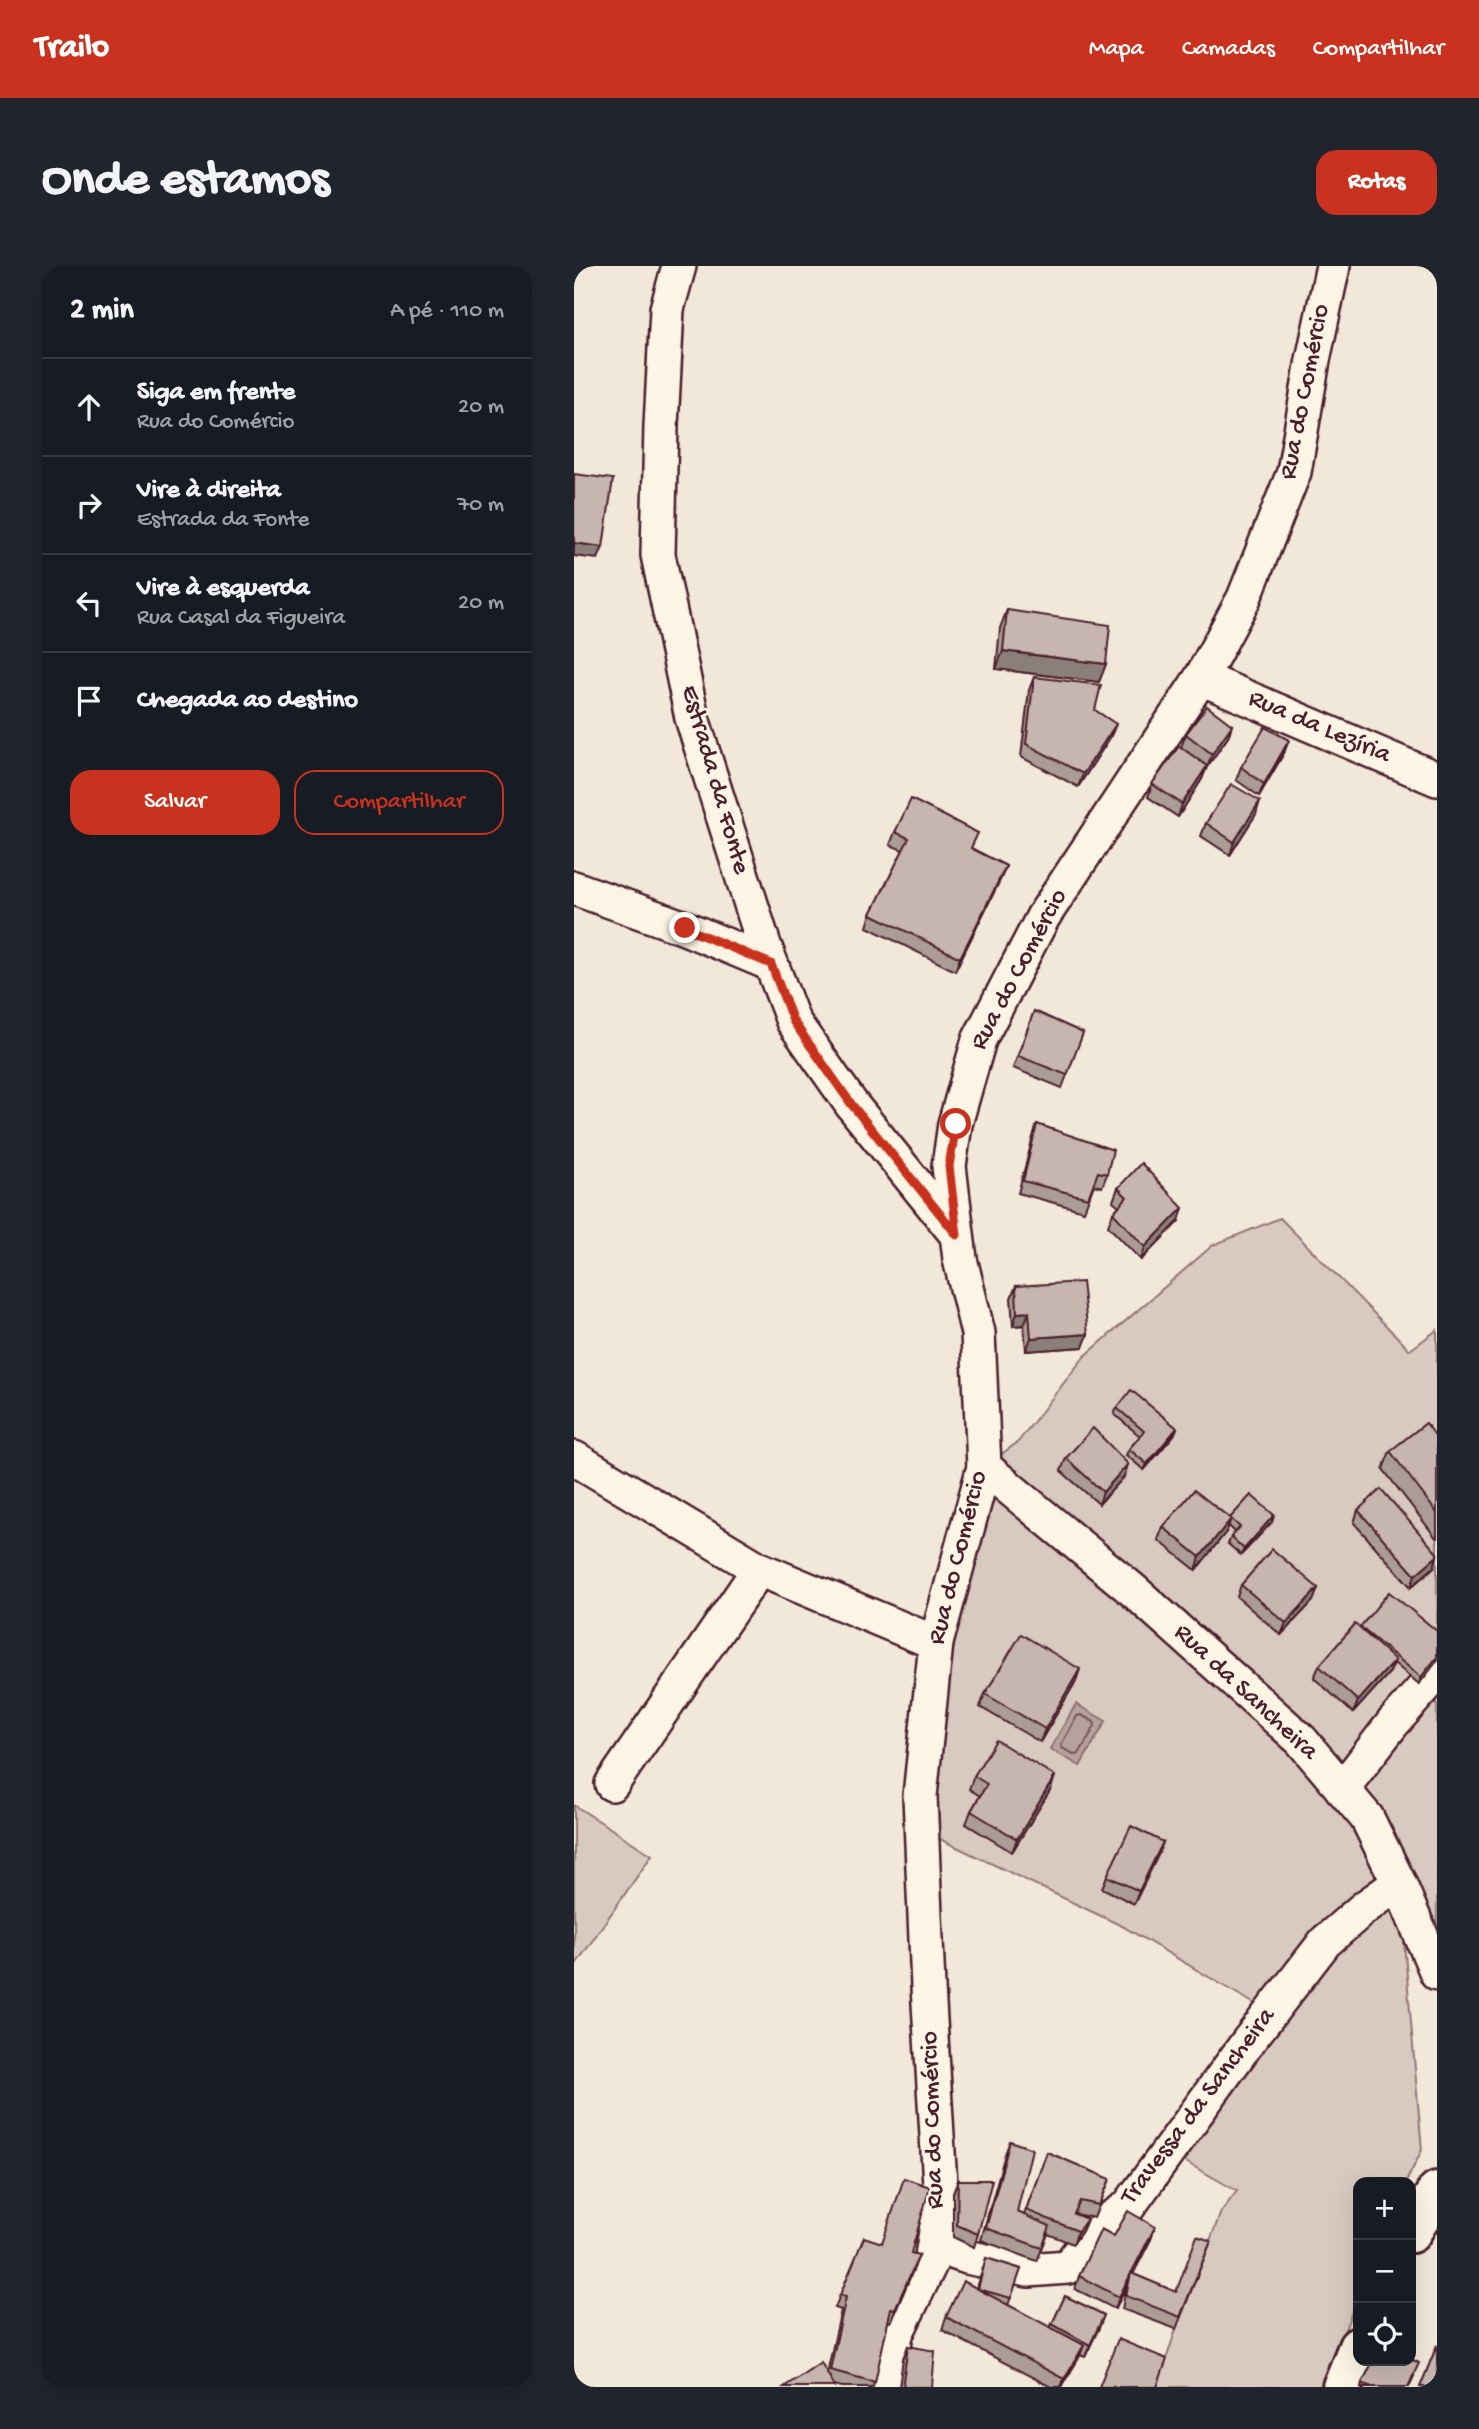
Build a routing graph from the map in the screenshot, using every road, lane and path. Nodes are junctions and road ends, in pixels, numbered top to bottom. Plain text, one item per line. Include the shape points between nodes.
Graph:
1 (679, 266) edge
2 (1333, 266) edge
3 (1201, 678) junction
4 (1437, 779) edge
5 (574, 888) edge
6 (771, 964) junction
7 (957, 1235) junction
8 (574, 1458) edge
9 (984, 1467) junction
10 (759, 1569) junction
11 (936, 1643) junction
12 (1437, 1673) edge
13 (612, 1784) dead end
14 (1342, 1789) junction
15 (1399, 1883) junction
16 (1437, 1973) edge
17 (1437, 2191) edge
18 (1416, 2225) edge
19 (934, 2246) junction
20 (1353, 2360) edge
21 (887, 2387) edge
22 (1342, 2387) edge

1 - 6 street, Estrada da Fonte via 667,309 658,555 692,718
2 - 3 street, Rua do Comércio via 1294,472 1244,598
3 - 4 street, Rua da Lezíria
3 - 7 street, Rua do Comércio via 1043,917 979,1040 949,1166
5 - 6 street
6 - 7 street, Estrada da Fonte via 793,1021 852,1105
7 - 9 street, Rua do Comércio via 978,1333
8 - 10 street
9 - 11 street, Rua do Comércio
9 - 14 street, Rua da Sancheira via 1134,1591 1301,1740
10 - 11 street
10 - 13 street
11 - 19 street, Rua do Comércio via 920,1796 941,2200
12 - 14 street
14 - 15 street, Rua da Sancheira via 1367,1818
15 - 16 street, Rua da Sancheira
15 - 19 street, Travessa da Sancheira via 1325,1942 1128,2207 1097,2228 1068,2267 1028,2270
17 - 18 street
19 - 21 street, Rua do Comércio via 931,2262 896,2334
20 - 22 street

